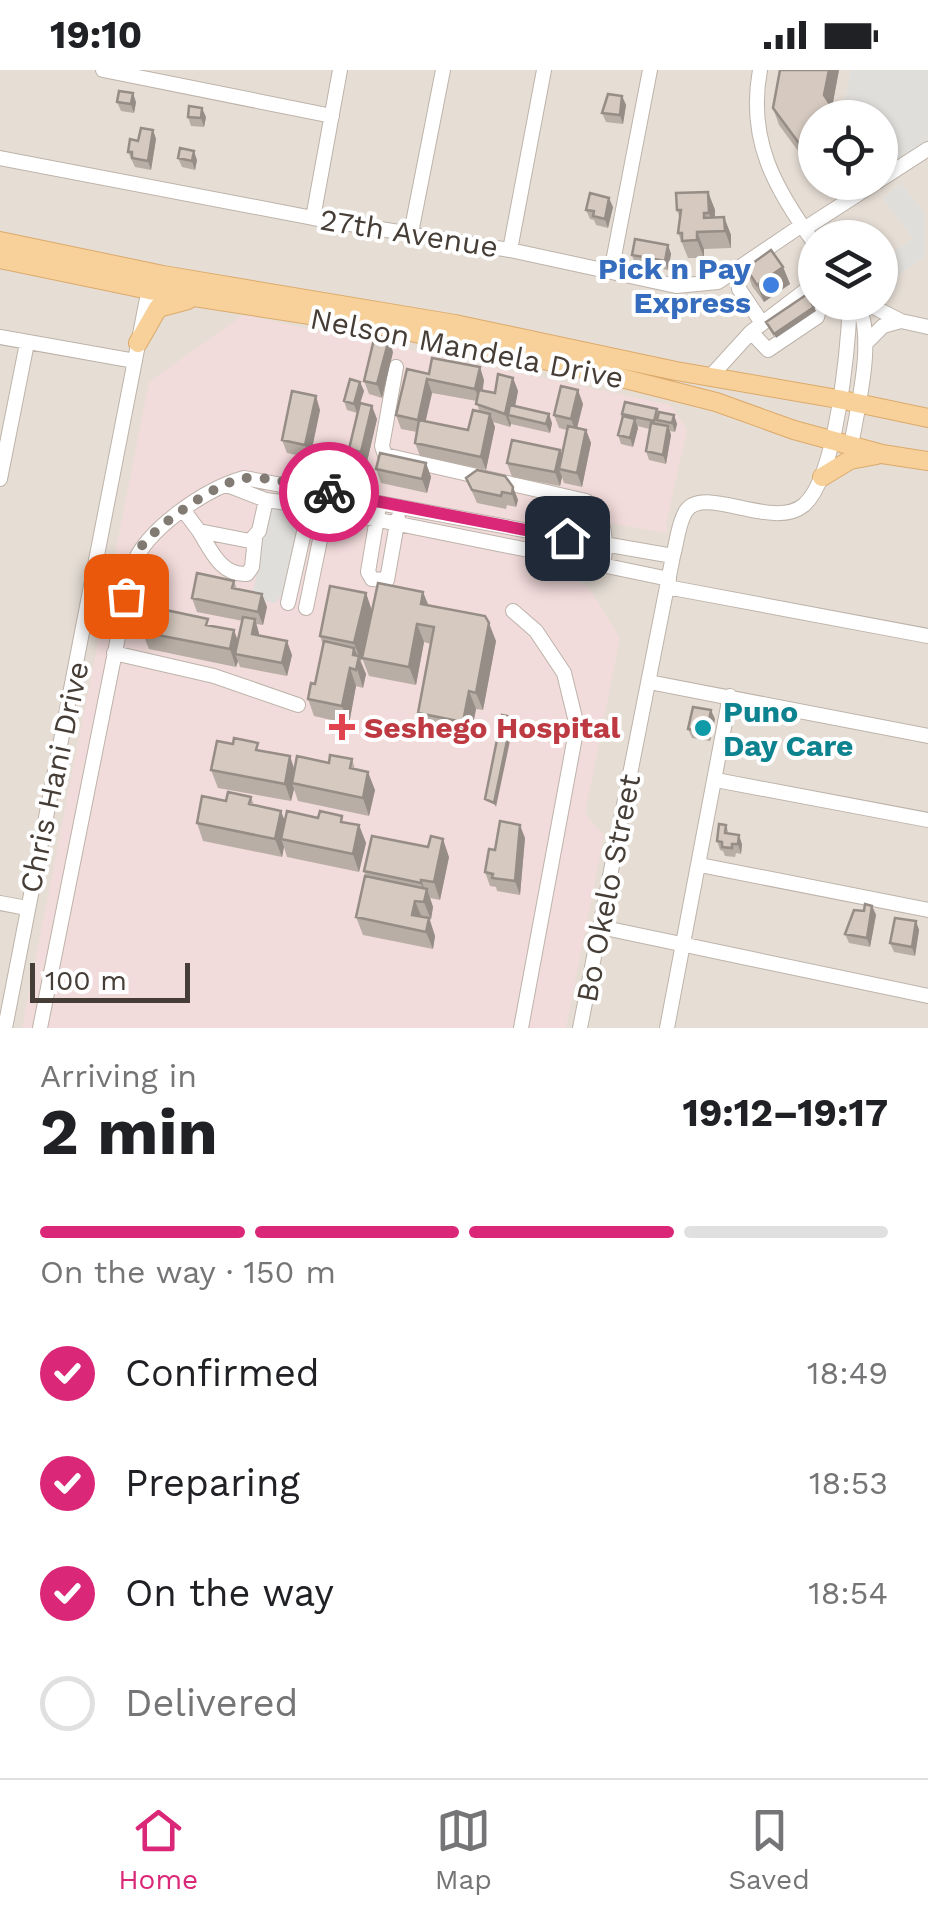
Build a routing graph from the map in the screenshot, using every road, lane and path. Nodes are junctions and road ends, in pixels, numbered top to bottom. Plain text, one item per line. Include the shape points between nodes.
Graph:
1 (103, 70) edge
2 (340, 70) edge
3 (443, 70) edge
4 (544, 70) edge
5 (650, 70) edge
6 (760, 70) edge
7 (131, 73) edge
8 (332, 116) junction
9 (928, 149) edge
10 (0, 158) edge
11 (313, 218) junction
12 (799, 220) edge
13 (814, 220) edge
14 (798, 230) edge
15 (411, 233) junction
16 (0, 241) edge
17 (510, 250) junction
18 (0, 260) edge
19 (740, 267) junction
20 (611, 272) junction
21 (150, 281) junction
22 (798, 297) edge
23 (198, 298) junction
24 (813, 320) edge
25 (850, 320) edge
26 (863, 320) edge
27 (900, 321) joint
28 (928, 327) edge
29 (756, 328) junction
30 (0, 337) edge
31 (27, 343) junction
32 (865, 344) junction
33 (136, 352) junction
34 (396, 367) dead end
35 (710, 377) junction
36 (838, 398) junction
37 (858, 404) junction
38 (928, 418) edge
39 (842, 443) junction
40 (882, 454) junction
41 (928, 460) edge
42 (822, 477) junction
43 (0, 479) edge
44 (227, 485) junction
45 (313, 489) junction
46 (330, 492) junction
47 (266, 500) junction
48 (380, 502) junction
49 (310, 506) junction
50 (400, 506) junction
51 (326, 509) junction
52 (184, 511) junction
53 (377, 519) junction
54 (397, 523) junction
55 (199, 531) junction
56 (255, 538) junction
57 (607, 545) junction
58 (673, 556) junction
59 (603, 565) junction
60 (668, 583) junction
61 (288, 602) dead end
62 (306, 608) dead end
63 (513, 611) dead end
64 (928, 636) edge
65 (114, 653) junction
66 (649, 682) junction
67 (730, 696) junction
68 (298, 704) dead end
69 (928, 736) edge
70 (716, 780) junction
71 (928, 820) edge
72 (700, 865) junction
73 (0, 903) edge
74 (27, 908) junction
75 (928, 910) edge
76 (600, 927) junction
77 (683, 945) junction
78 (928, 996) edge
79 (5, 1028) edge
80 (40, 1028) edge
81 (521, 1028) edge
82 (580, 1028) edge
83 (667, 1028) edge

1 - 7 street
2 - 8 street
3 - 15 street
4 - 17 street
5 - 20 street
6 - 12 street via 757,118 768,169
7 - 8 street
8 - 11 street
9 - 13 street, 27th Avenue
10 - 11 street, 27th Avenue
11 - 15 street, 27th Avenue
14 - 19 street, 27th Avenue
15 - 17 street, 27th Avenue
16 - 21 main road, Nelson Mandela Drive
17 - 20 street, 27th Avenue
18 - 21 main road, Nelson Mandela Drive
19 - 20 street, 27th Avenue via 718,282 692,286
19 - 29 street via 739,289
21 - 23 main road, Nelson Mandela Drive
21 - 33 street, Chris Hani Drive
21 - 35 main road, Nelson Mandela Drive via 455,324
22 - 29 street
23 - 33 main road via 158,308
23 - 39 main road, Nelson Mandela Drive via 387,327 586,369
24 - 29 street via 768,350
25 - 36 street
26 - 32 street
27 - 28 street
27 - 32 street via 883,326
29 - 35 street
30 - 31 street
31 - 33 street
31 - 43 street
32 - 37 street
33 - 74 street, Chris Hani Drive
34 - 57 street via 385,454 586,501 596,509
35 - 36 main road, Nelson Mandela Drive
36 - 37 main road, Nelson Mandela Drive
36 - 39 street
37 - 38 main road, Nelson Mandela Drive
37 - 39 street
39 - 40 main road, Nelson Mandela Drive
39 - 42 street
40 - 41 main road, Nelson Mandela Drive
40 - 42 main road via 850,460
42 - 58 street, Bo Okelo Street via 802,507 784,515 700,503 685,513
44 - 45 street via 252,478
44 - 47 street
44 - 52 street
45 - 46 street
45 - 49 street
46 - 48 street
46 - 51 street
47 - 49 street
47 - 56 street
48 - 50 street
48 - 53 street
49 - 51 street
49 - 61 street
50 - 54 street
50 - 57 street
51 - 53 street
51 - 62 street
52 - 55 street
52 - 65 street via 154,532 136,556
53 - 54 street
53 - 54 street via 372,580 388,580
54 - 59 street
55 - 56 street
55 - 56 street via 219,562 238,574 252,567
57 - 58 street
57 - 59 street
58 - 60 street, Bo Okelo Street
59 - 60 street
60 - 64 street
60 - 66 street, Bo Okelo Street
63 - 81 street via 536,631 564,673 578,726
65 - 68 street
65 - 80 street
66 - 67 street
66 - 76 street, Bo Okelo Street
67 - 69 street
67 - 70 street
70 - 71 street
70 - 72 street
72 - 75 street
72 - 77 street
73 - 74 street
74 - 79 street, Chris Hani Drive
76 - 77 street
76 - 82 street, Bo Okelo Street
77 - 78 street
77 - 83 street

